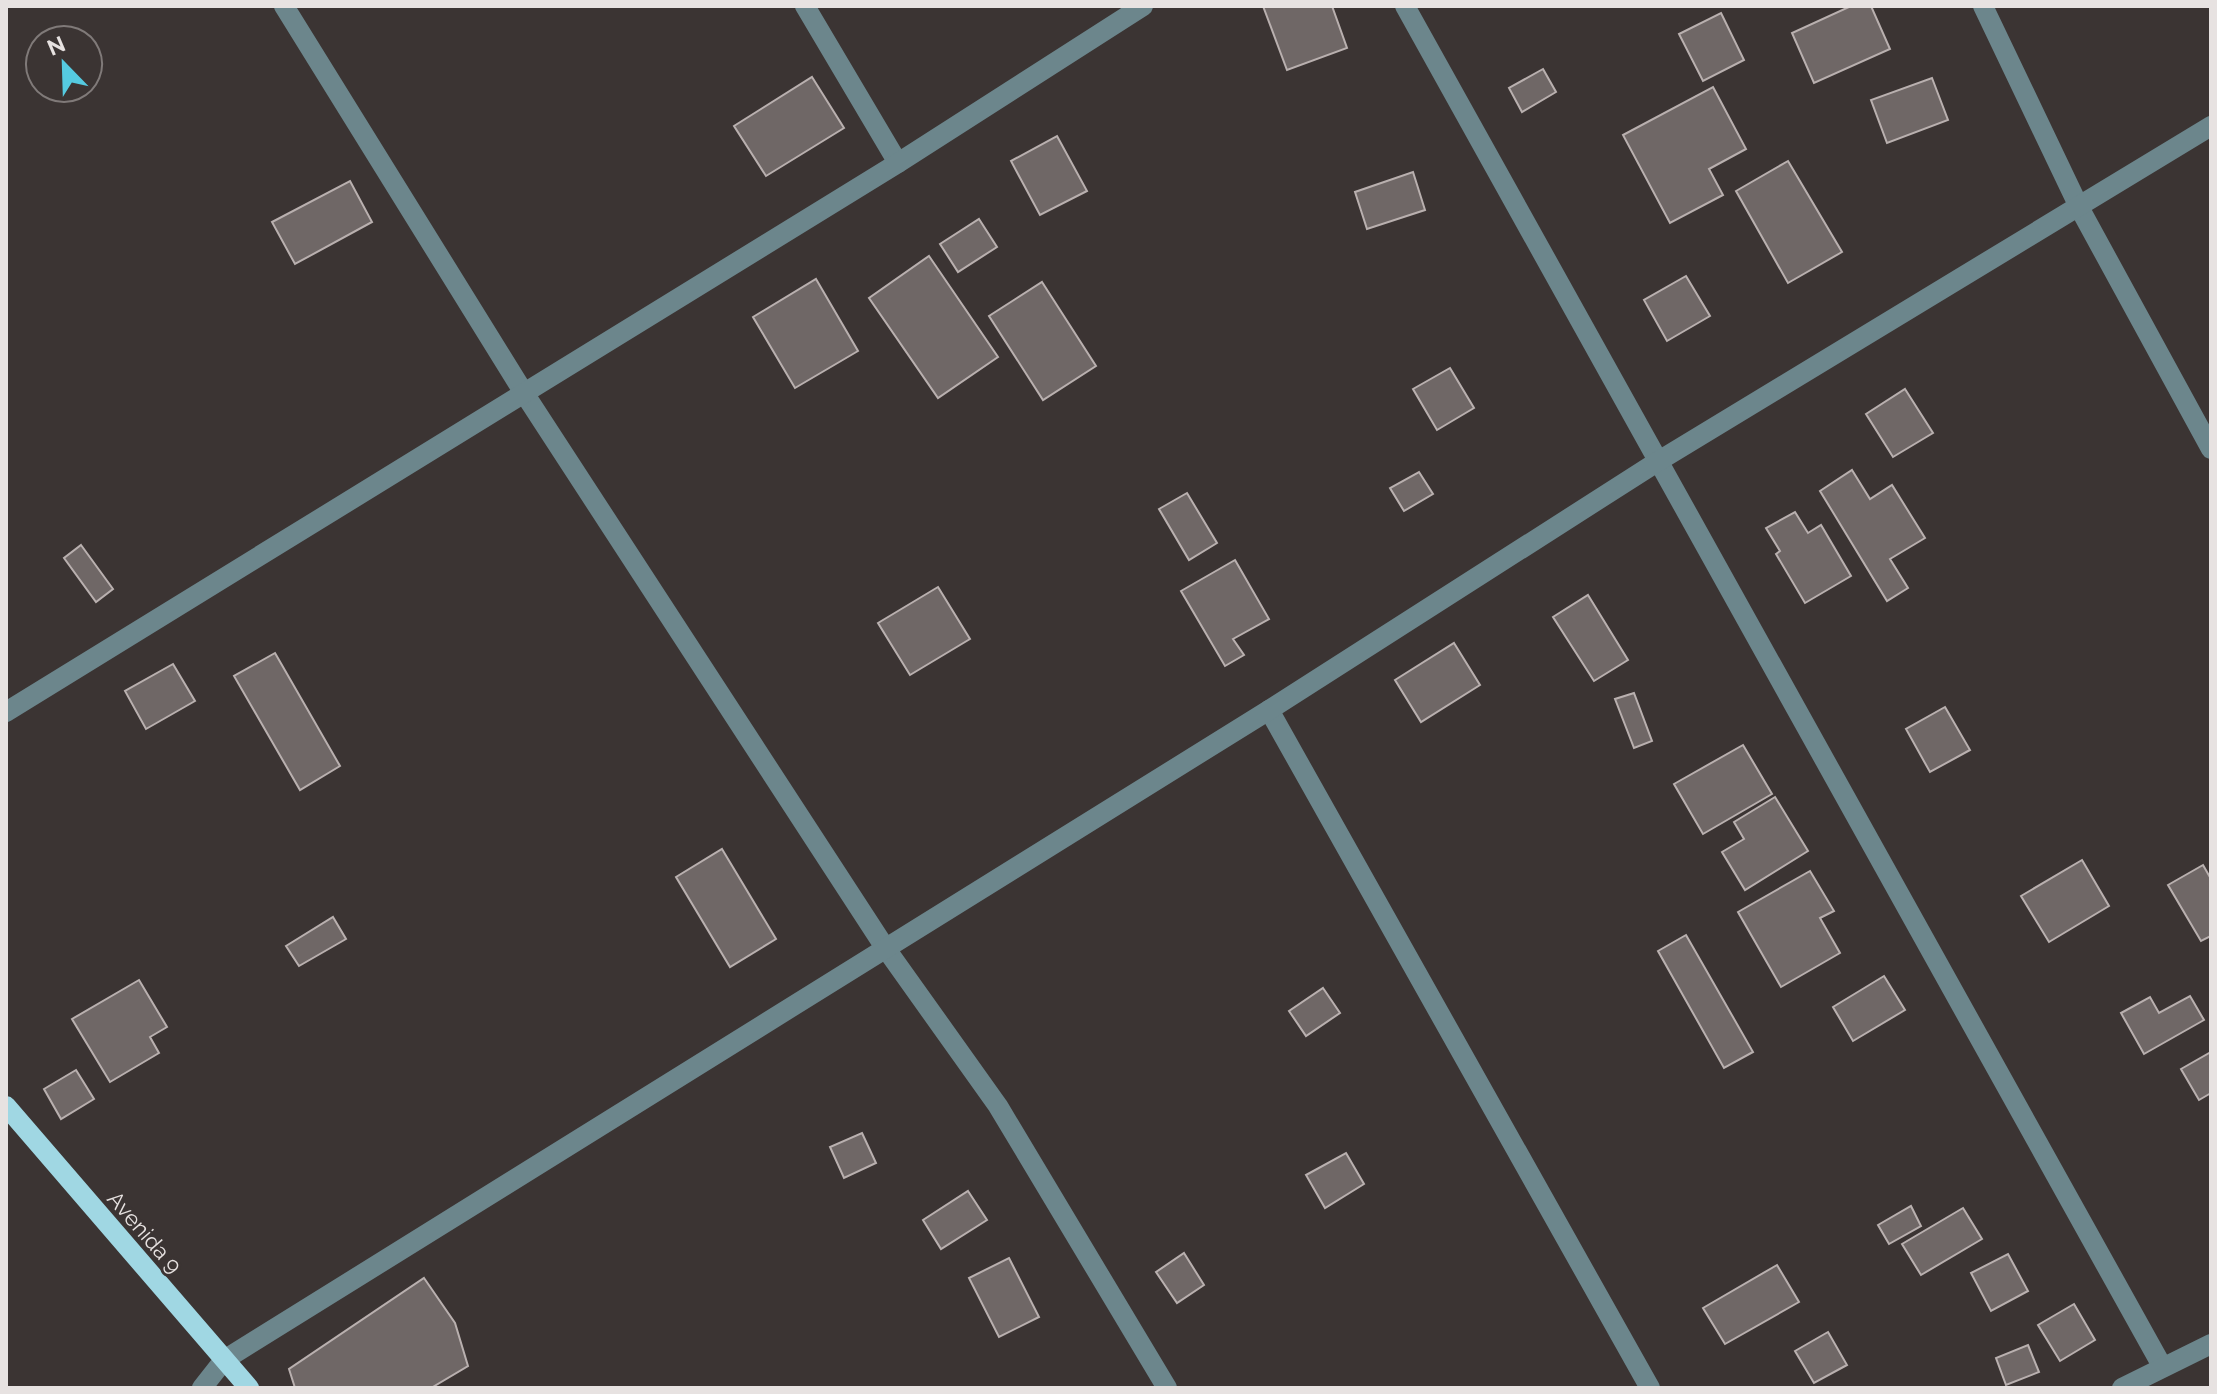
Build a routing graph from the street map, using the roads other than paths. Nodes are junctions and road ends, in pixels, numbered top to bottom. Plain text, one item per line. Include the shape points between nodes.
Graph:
1 (284, 6) edge
2 (805, 6) edge
3 (1143, 6) edge
4 (1405, 6) edge
5 (1983, 6) edge
6 (2211, 126) edge
7 (898, 163) junction
8 (2080, 209) junction
9 (524, 393) junction
10 (2211, 449) edge
11 (1657, 462) junction
12 (1269, 710) junction
13 (6, 712) edge
14 (884, 946) junction
15 (6, 1106) edge
16 (2211, 1344) edge
17 (224, 1360) junction
18 (2162, 1366) junction
19 (202, 1388) edge
20 (249, 1388) edge
21 (1167, 1388) edge
22 (1650, 1388) edge
23 (2122, 1388) edge

1 - 9 street
2 - 7 street
3 - 7 street
4 - 11 street
5 - 8 street
6 - 8 street
7 - 9 street
8 - 10 street
8 - 11 street
9 - 13 street
9 - 14 street
11 - 12 street
11 - 18 street
12 - 14 street
12 - 22 street
14 - 17 street
14 - 21 street via 998,1106
15 - 17 main road, Avenida 9
16 - 18 street
17 - 19 street
17 - 20 main road, Avenida 9
18 - 23 street

